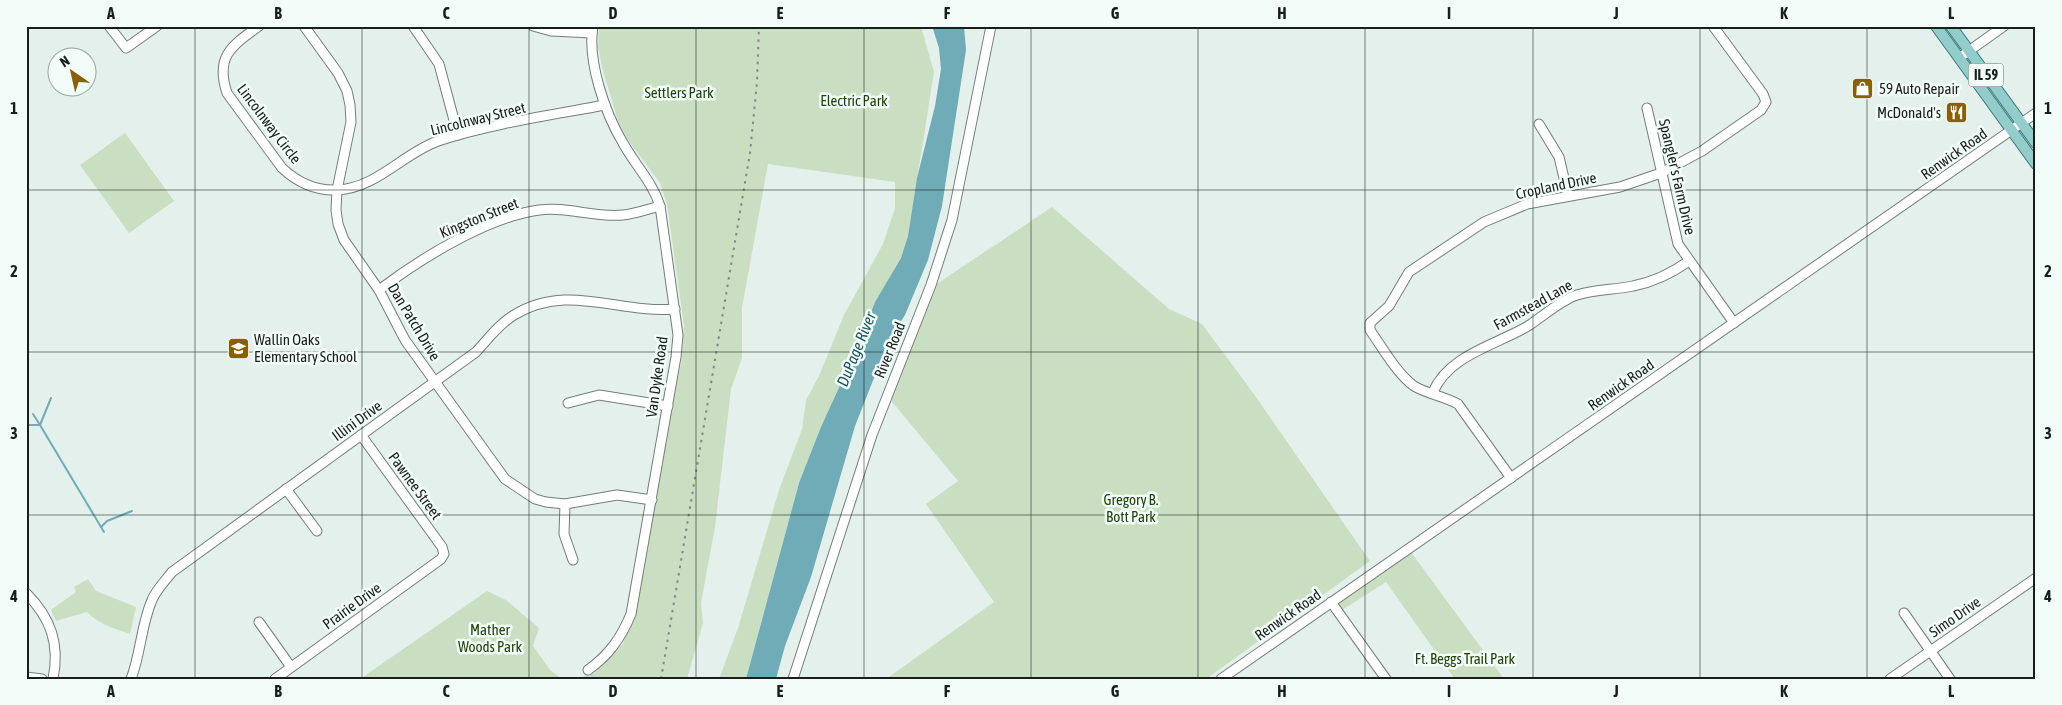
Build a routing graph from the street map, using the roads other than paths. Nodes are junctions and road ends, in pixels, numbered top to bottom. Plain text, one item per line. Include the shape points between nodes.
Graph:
1 (109, 26) edge
2 (157, 26) edge
3 (259, 26) edge
4 (304, 26) edge
5 (413, 26) edge
6 (533, 26) edge
7 (991, 26) edge
8 (1713, 26) edge
9 (1936, 26) edge
10 (1951, 26) edge
11 (2004, 26) edge
12 (593, 30) edge
13 (1969, 51) junction
14 (1959, 58) junction
15 (605, 104) junction
16 (1647, 108) dead end
17 (2036, 113) edge
18 (2021, 123) junction
19 (1539, 124) dead end
20 (2011, 130) junction
21 (458, 135) junction
22 (2036, 144) edge
23 (2036, 164) edge
24 (1661, 173) junction
25 (337, 190) junction
26 (1568, 195) junction
27 (660, 206) junction
28 (1689, 261) junction
29 (379, 290) junction
30 (675, 309) junction
31 (1734, 324) junction
32 (434, 382) junction
33 (1433, 392) junction
34 (568, 403) dead end
35 (668, 406) junction
36 (361, 435) junction
37 (1511, 478) junction
38 (286, 489) junction
39 (652, 500) junction
40 (565, 504) junction
41 (317, 531) dead end
42 (444, 554) joint
43 (573, 560) dead end
44 (2036, 578) edge
45 (26, 593) edge
46 (1331, 602) junction
47 (1904, 613) dead end
48 (259, 622) dead end
49 (1931, 651) junction
50 (291, 667) junction
51 (588, 670) dead end
52 (26, 677) edge
53 (42, 679) edge
54 (53, 679) edge
55 (131, 679) edge
56 (275, 679) edge
57 (793, 679) edge
58 (1221, 679) edge
59 (1386, 679) edge
60 (1890, 679) edge
61 (1950, 679) edge

1 - 2 street via 126,48
3 - 25 street, Lincolnway Circle via 232,46 226,56 222,79 227,93 282,168 293,178 309,186
4 - 25 street, Dan Patch Drive via 347,91 351,122
5 - 21 street via 439,64
6 - 12 street via 550,31
7 - 57 street, River Road via 952,220 931,285 872,434
8 - 24 street, Cropland Drive via 1766,102 1761,110 1702,151
9 - 14 main road, IL 59
10 - 13 main road, IL 59
11 - 13 street
12 - 15 street, Van Dyke Road via 595,68
13 - 14 street
13 - 18 main road, IL 59
14 - 20 main road, IL 59
15 - 21 street, Lincolnway Street
15 - 27 street, Van Dyke Road via 623,145 654,190
16 - 24 street, Spangler's Farm Drive
17 - 18 street, Renwick Road
18 - 20 street, Renwick Road
18 - 22 main road, IL 59
19 - 26 street via 1559,157
20 - 23 main road, IL 59
20 - 31 street, Renwick Road
21 - 25 street, Lincolnway Street via 416,151 366,183
24 - 26 street, Cropland Drive via 1620,187
24 - 28 street, Spangler's Farm Drive via 1678,244
25 - 29 street, Dan Patch Drive via 338,224 344,240
26 - 33 street, Cropland Drive via 1506,212 1465,233 1409,272 1389,306 1370,322 1370,330 1405,378 1422,390
27 - 29 street, Kingston Street via 622,215 558,209 515,216 438,250
27 - 30 street, Van Dyke Road
28 - 31 street, Spangler's Farm Drive
28 - 33 street, Farmstead Lane via 1654,281 1574,296 1529,326 1474,352 1445,372
29 - 32 street, Dan Patch Drive via 405,340
30 - 32 street, Illini Drive via 647,310 580,299 549,301 515,314 502,323 476,352
30 - 35 street, Van Dyke Road via 678,335
31 - 37 street, Renwick Road
32 - 36 street, Illini Drive
32 - 40 street, Dan Patch Drive via 506,479 535,499
33 - 37 street via 1458,404
34 - 35 street via 599,395
35 - 39 street, Van Dyke Road
36 - 38 street, Illini Drive
36 - 42 street, Pawnee Street
37 - 46 street, Renwick Road
38 - 41 street
38 - 55 street, Illini Drive via 185,562 161,585 146,617
39 - 40 street, Dan Patch Drive via 617,495
39 - 51 street, Van Dyke Road via 631,614 617,643
40 - 43 street via 564,534
42 - 50 street, Prairie Drive
44 - 49 street, Simo Drive
45 - 54 street via 39,606 54,636
46 - 58 street, Renwick Road
46 - 59 street
47 - 49 street
48 - 50 street
49 - 60 street, Simo Drive
49 - 61 street
50 - 56 street, Prairie Drive
52 - 53 street

